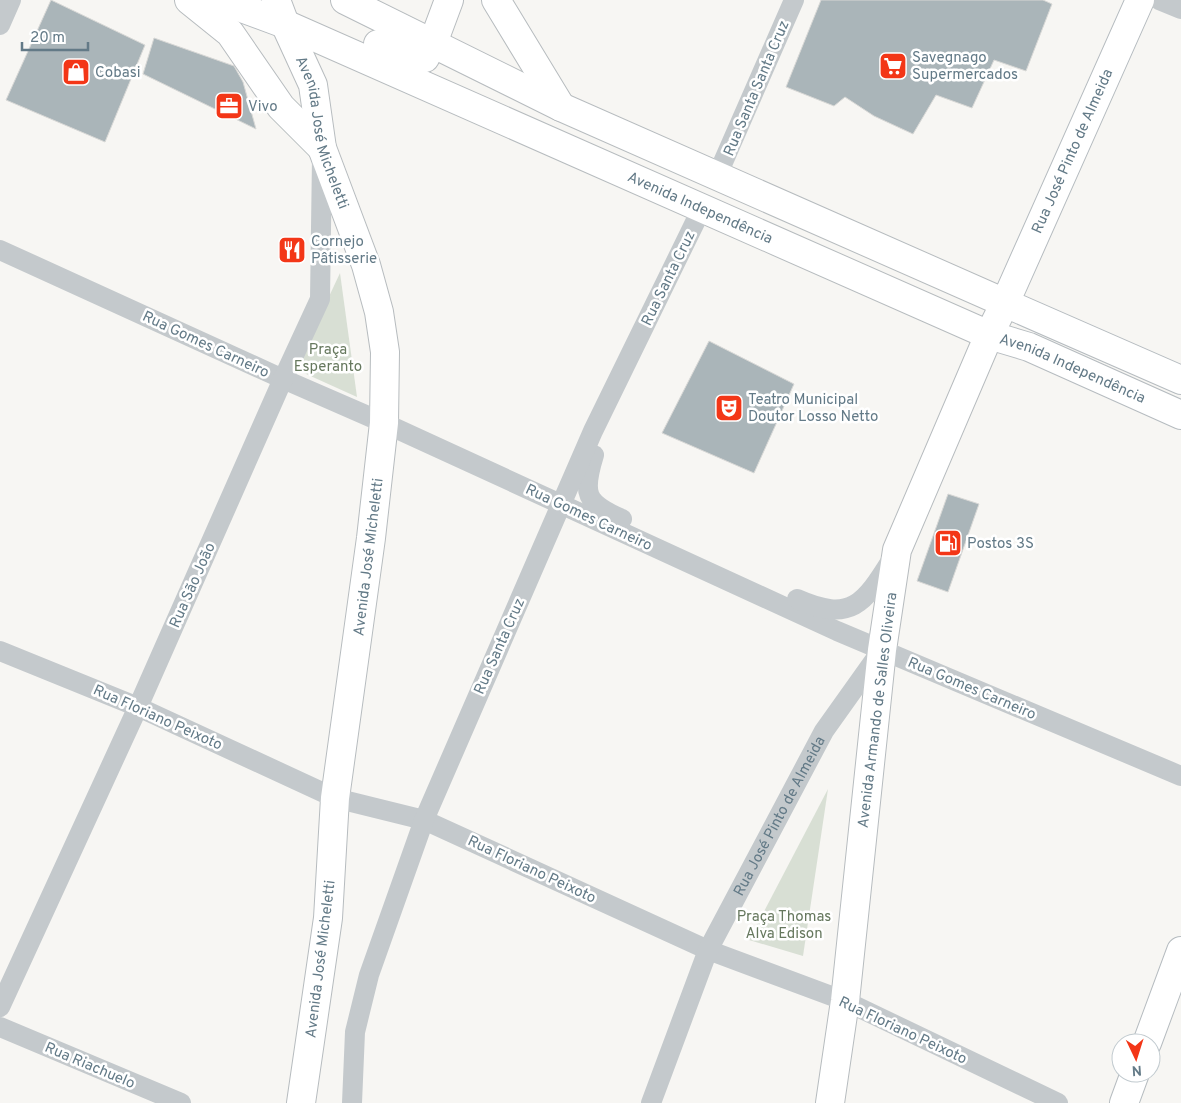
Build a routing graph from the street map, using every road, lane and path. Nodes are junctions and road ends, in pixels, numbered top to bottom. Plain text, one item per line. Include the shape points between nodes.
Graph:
1 (11, 0) edge
2 (189, 0) edge
3 (220, 0) edge
4 (345, 0) edge
5 (449, 0) edge
6 (496, 0) edge
7 (794, 0) edge
8 (1140, 0) edge
9 (1159, 0) edge
10 (1181, 9) edge
11 (280, 12) edge
12 (0, 25) edge
13 (433, 43) junction
14 (337, 47) junction
15 (561, 107) junction
16 (322, 148) junction
17 (717, 176) junction
18 (702, 208) junction
19 (0, 250) edge
20 (1005, 303) junction
21 (989, 335) junction
22 (283, 379) junction
23 (1181, 380) edge
24 (614, 389) junction
25 (1181, 415) edge
26 (384, 423) junction
27 (561, 505) junction
28 (897, 550) junction
29 (882, 650) junction
30 (0, 651) edge
31 (138, 706) junction
32 (1181, 776) edge
33 (335, 798) junction
34 (424, 820) junction
35 (708, 950) junction
36 (1181, 951) edge
37 (845, 1001) junction
38 (0, 1007) edge
39 (0, 1027) edge
40 (1151, 1033) edge
41 (1131, 1083) edge
42 (181, 1103) edge
43 (302, 1103) edge
44 (352, 1103) edge
45 (651, 1103) edge
46 (830, 1103) edge
47 (1058, 1103) edge
48 (1124, 1103) edge

1 - 12 street
2 - 16 main road via 230,33 281,108
3 - 11 main road, Avenida Independência
4 - 13 main road
5 - 13 main road
6 - 15 main road
7 - 17 street, Rua Santa Santa Cruz
8 - 20 main road, Rua José Pinto de Almeida
9 - 10 street
11 - 14 main road, Avenida Independência
11 - 16 main road, Avenida José Micheletti via 313,86
13 - 14 main road via 425,58 409,60 372,42
13 - 15 main road
14 - 18 main road, Avenida Independência
15 - 17 main road
16 - 22 street, Rua São João via 320,300
16 - 26 main road, Avenida José Micheletti via 366,265 379,312 385,352
17 - 20 main road
18 - 21 main road, Avenida Independência
18 - 24 street, Rua Santa Cruz
19 - 22 street, Rua Gomes Carneiro
20 - 21 main road, Rua José Pinto de Almeida
20 - 23 main road
21 - 25 main road, Avenida Independência via 1029,347
21 - 28 main road, Avenida Armando de Salles Oliveira
22 - 26 street, Rua Gomes Carneiro
22 - 31 street, Rua São João
24 - 27 street, Rua Santa Cruz
24 - 28 street, Rua Gomes Carneiro via 587,489 591,500 603,511 815,607 833,611 849,608 874,588
26 - 27 street, Rua Gomes Carneiro
26 - 33 main road, Avenida José Micheletti
27 - 29 street, Rua Gomes Carneiro
27 - 34 street, Rua Santa Cruz
28 - 29 main road, Avenida Armando de Salles Oliveira
29 - 32 street, Rua Gomes Carneiro
29 - 35 street, Rua José Pinto de Almeida via 824,731
29 - 37 main road, Avenida Armando de Salles Oliveira
30 - 31 street, Rua Floriano Peixoto
31 - 33 street, Rua Floriano Peixoto
31 - 38 street, Rua São João
33 - 34 street, Rua Floriano Peixoto
33 - 43 main road, Avenida José Micheletti via 328,918
34 - 35 street, Rua Floriano Peixoto
34 - 44 street, Rua Santa Cruz via 369,975 355,1032
35 - 37 street, Rua Floriano Peixoto
35 - 45 street, Rua José Pinto de Almeida
36 - 40 main road
37 - 46 main road, Avenida Armando de Salles Oliveira
37 - 47 street, Rua Floriano Peixoto
39 - 42 street, Rua Riachuelo
41 - 48 main road

